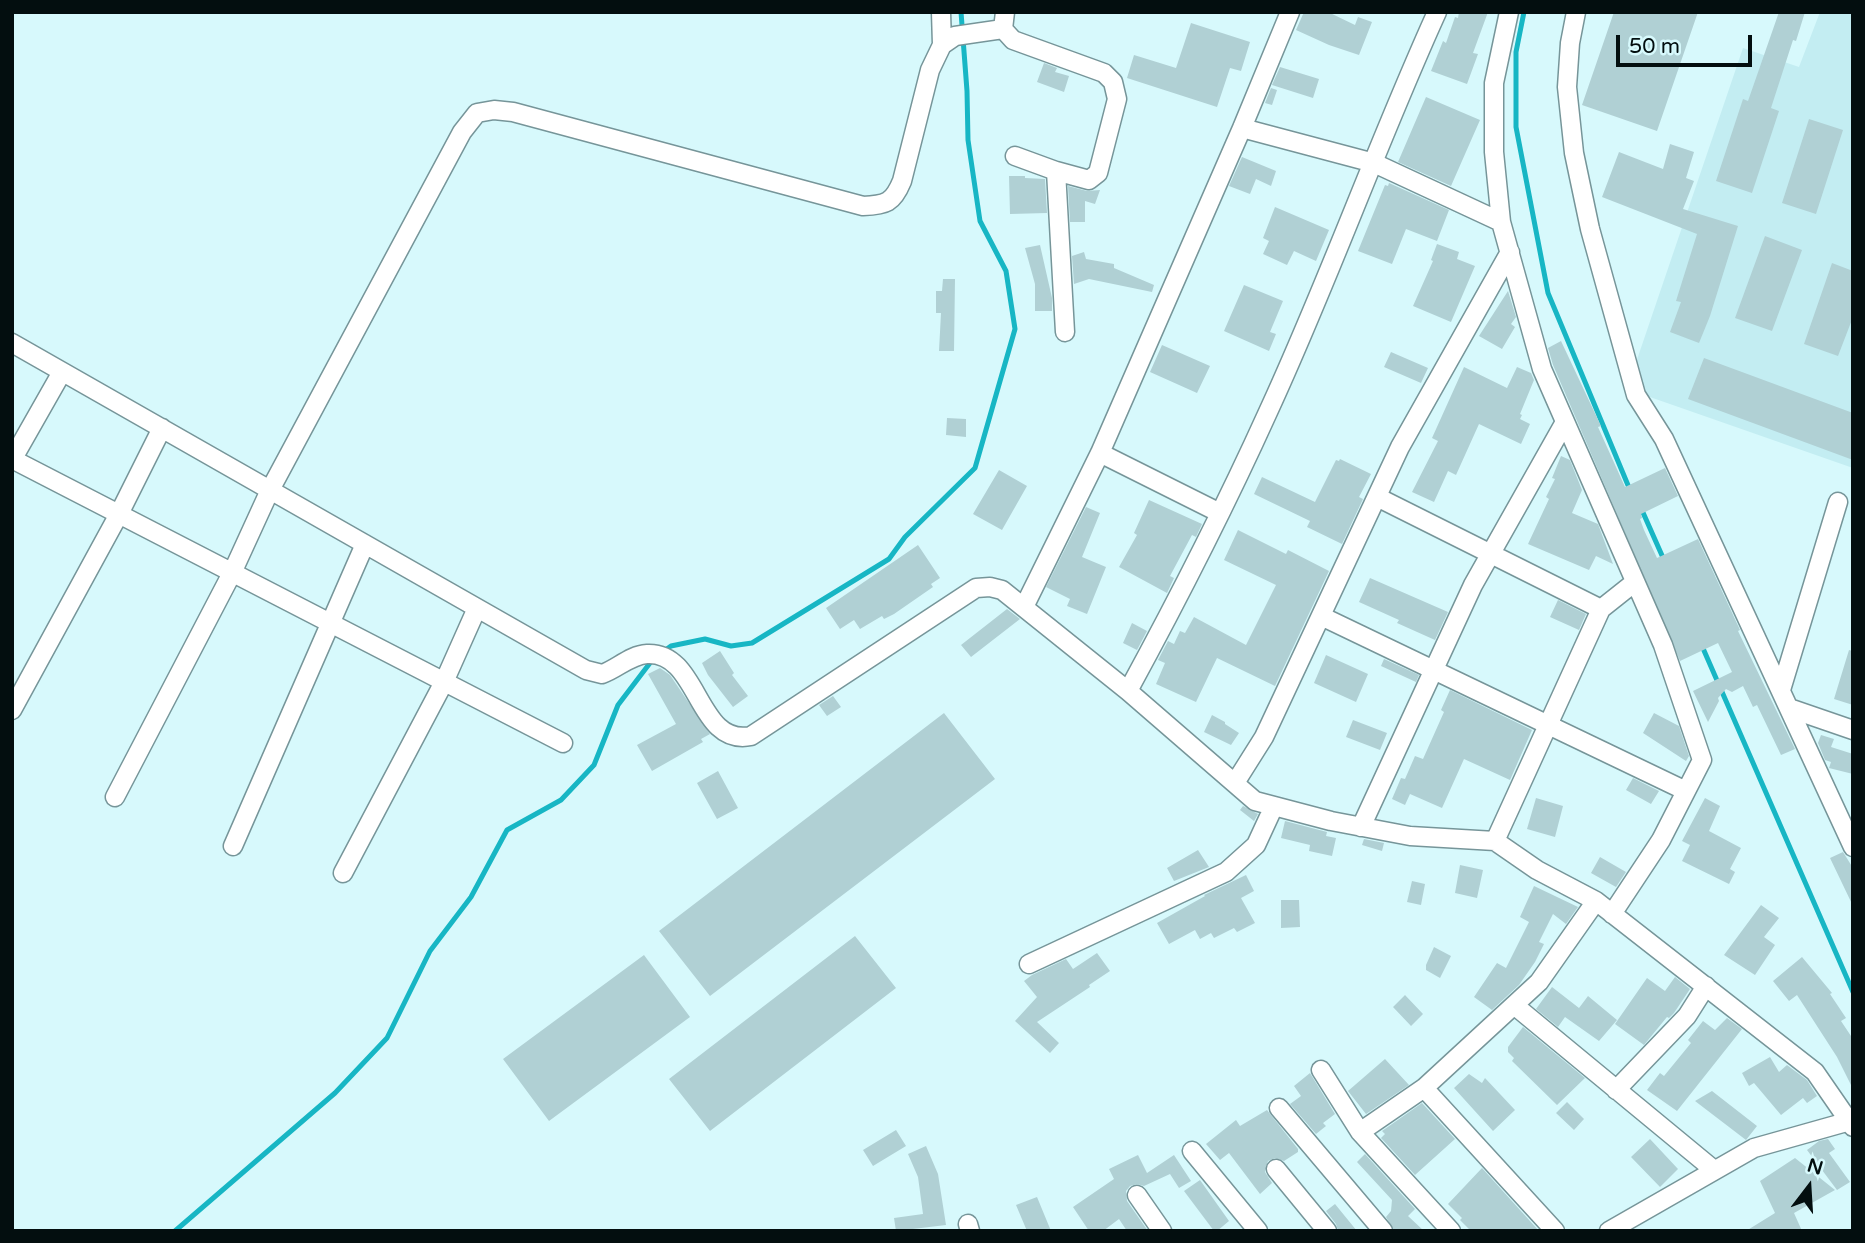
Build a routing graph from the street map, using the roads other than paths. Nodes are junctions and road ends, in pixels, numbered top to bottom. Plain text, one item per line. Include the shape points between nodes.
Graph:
1 (941, 12) edge
2 (1290, 12) edge
3 (1437, 12) edge
4 (1508, 12) edge
5 (1576, 12) edge
6 (1004, 20) edge
7 (948, 40) junction
8 (1242, 128) junction
9 (1015, 156) dead end
10 (1374, 163) junction
11 (1056, 171) junction
12 (1501, 222) junction
13 (1510, 252) junction
14 (1065, 332) dead end
15 (12, 343) edge
16 (62, 372) junction
17 (1565, 422) junction
18 (162, 428) junction
19 (1100, 453) junction
20 (12, 459) edge
21 (270, 490) junction
22 (1377, 497) junction
23 (1838, 502) dead end
24 (1220, 513) junction
25 (119, 514) junction
26 (365, 544) junction
27 (1492, 554) junction
28 (232, 573) junction
29 (1635, 582) junction
30 (1024, 607) junction
31 (477, 608) junction
32 (1601, 609) junction
33 (1321, 616) junction
34 (329, 623) junction
35 (1433, 670) junction
36 (444, 682) junction
37 (1781, 690) junction
38 (1128, 691) junction
39 (1789, 708) junction
40 (12, 710) edge
41 (1548, 725) junction
42 (1853, 730) edge
43 (563, 743) dead end
44 (1235, 783) junction
45 (1686, 791) junction
46 (115, 797) dead end
47 (1274, 806) junction
48 (1361, 827) junction
49 (1495, 841) junction
50 (233, 846) dead end
51 (1853, 846) edge
52 (342, 873) dead end
53 (1596, 901) junction
54 (1612, 914) junction
55 (1028, 964) dead end
56 (1706, 986) junction
57 (1514, 1005) junction
58 (1321, 1070) dead end
59 (1424, 1088) junction
60 (1616, 1090) junction
61 (1279, 1108) dead end
62 (1851, 1124) edge
63 (1360, 1132) junction
64 (1192, 1151) dead end
65 (1276, 1169) dead end
66 (1714, 1170) junction
67 (1137, 1195) dead end
68 (1162, 1231) edge
69 (1258, 1231) edge
70 (1327, 1231) edge
71 (1383, 1231) edge
72 (1451, 1231) edge
73 (1555, 1231) edge
74 (1609, 1231) edge

1 - 7 street
2 - 8 street
3 - 10 street
4 - 12 street via 1494,83
5 - 37 street via 1567,87 1574,153 1636,395 1664,439
6 - 7 street
6 - 11 street via 1013,40 1104,73 1116,89 1096,177 1088,180
7 - 21 street via 930,70 897,193 878,205 863,206 513,112 477,113 462,132
8 - 10 street
8 - 19 street
9 - 11 street
10 - 12 street
10 - 24 street via 1269,411
11 - 14 street
12 - 13 street
13 - 17 street via 1542,369
13 - 22 street via 1400,447
15 - 16 street
16 - 18 street
16 - 20 street
17 - 27 street
17 - 29 street
18 - 21 street
18 - 25 street
19 - 24 street
19 - 30 street
20 - 25 street
21 - 26 street
21 - 28 street
22 - 27 street
22 - 33 street
23 - 37 street
24 - 38 street
25 - 28 street
25 - 40 street
26 - 31 street
26 - 34 street
27 - 32 street
27 - 35 street
28 - 34 street
28 - 46 street
29 - 32 street
29 - 45 street via 1663,645 1702,760
30 - 31 street via 1002,590 976,588 751,736 741,738 720,730 668,659 649,654 633,657 602,674 586,670
30 - 38 street
31 - 36 street
32 - 41 street
33 - 35 street
33 - 44 street via 1264,737
34 - 36 street
34 - 50 street
35 - 41 street
35 - 48 street
36 - 43 street
36 - 52 street
37 - 39 street
38 - 44 street
39 - 42 street
39 - 51 street
41 - 45 street
41 - 49 street
44 - 47 street via 1255,801
45 - 54 street via 1661,840
47 - 48 street
47 - 55 street via 1256,845 1226,872
48 - 49 street via 1410,836
49 - 53 street
53 - 54 street
53 - 57 street via 1539,982
54 - 56 street
56 - 60 street via 1687,1016
56 - 62 street via 1815,1072
57 - 59 street
57 - 60 street
58 - 63 street
59 - 63 street
59 - 73 street
60 - 66 street
61 - 71 street
62 - 66 street via 1754,1148
63 - 72 street
64 - 69 street
65 - 70 street
66 - 74 street
67 - 68 street

